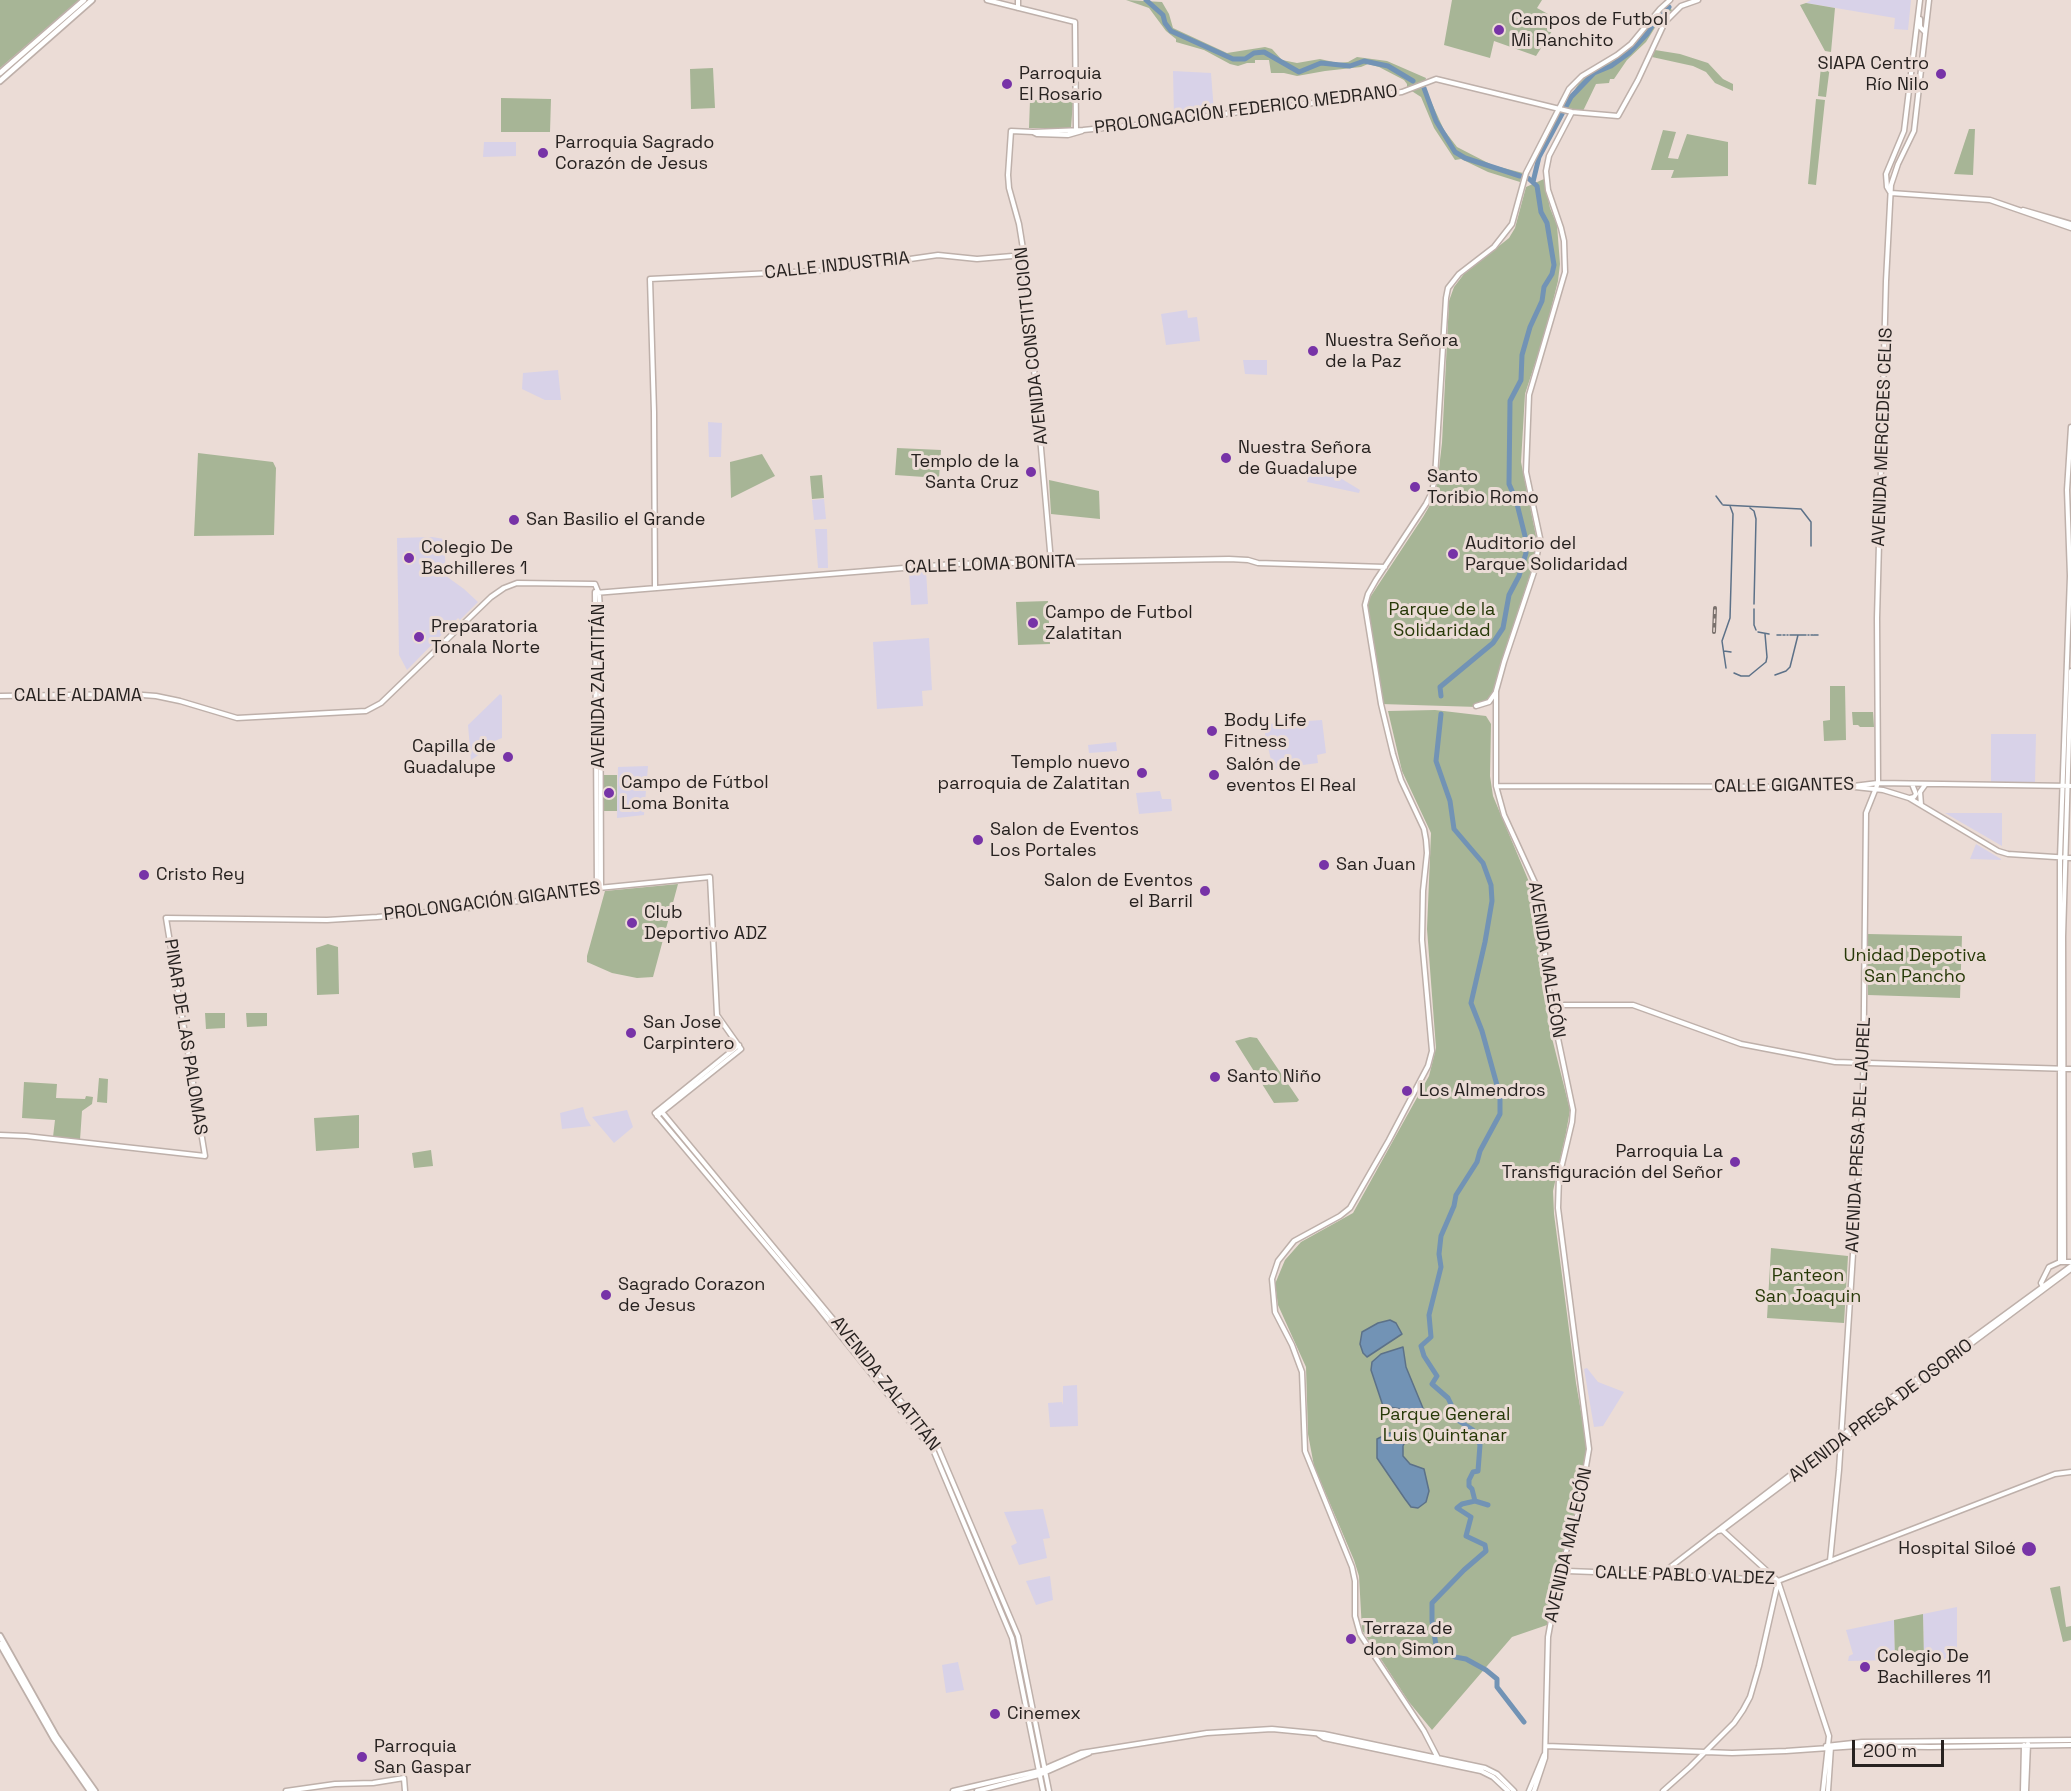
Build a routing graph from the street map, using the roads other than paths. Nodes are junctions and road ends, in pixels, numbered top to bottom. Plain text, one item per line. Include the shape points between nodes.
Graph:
1 (84, 0) edge
2 (92, 0) edge
3 (987, 0) edge
4 (1018, 0) edge
5 (1670, 0) edge
6 (1698, 0) edge
7 (1921, 0) edge
8 (1929, 0) edge
9 (1684, 2) edge
10 (1666, 4) junction
11 (1018, 8) junction
12 (1674, 12) junction
13 (1925, 32) junction
14 (0, 73) edge
15 (0, 81) edge
16 (1560, 110) junction
17 (1571, 112) junction
18 (1011, 131) joint
19 (1076, 132) junction
20 (1891, 193) junction
21 (2020, 210) junction
22 (2070, 222) edge
23 (2071, 228) edge
24 (1024, 255) junction
25 (2071, 427) edge
26 (1051, 562) junction
27 (1384, 567) junction
28 (655, 588) junction
29 (596, 591) junction
30 (2071, 671) edge
31 (1497, 691) junction
32 (0, 696) edge
33 (1476, 706) dead end
34 (1878, 783) junction
35 (1911, 784) junction
36 (1925, 785) junction
37 (1496, 786) junction
38 (2067, 786) edge
39 (1845, 787) junction
40 (1876, 790) junction
41 (1909, 798) junction
42 (1921, 805) junction
43 (2062, 858) junction
44 (2071, 858) edge
45 (599, 888) junction
46 (166, 918) joint
47 (1551, 1005) junction
48 (1865, 1063) junction
49 (2061, 1069) junction
50 (2071, 1069) edge
51 (661, 1111) junction
52 (0, 1135) edge
53 (2062, 1262) junction
54 (2071, 1265) edge
55 (2043, 1288) junction
56 (1841, 1436) junction
57 (1840, 1442) junction
58 (2071, 1472) edge
59 (1720, 1531) junction
60 (1830, 1561) junction
61 (1567, 1571) dead end
62 (1660, 1575) junction
63 (1778, 1581) junction
64 (0, 1636) edge
65 (0, 1644) edge
66 (2071, 1740) edge
67 (2026, 1743) junction
68 (2071, 1745) edge
69 (1546, 1746) junction
70 (1828, 1747) junction
71 (1705, 1752) junction
72 (1545, 1754) junction
73 (1439, 1760) junction
74 (1046, 1770) junction
75 (1039, 1773) junction
76 (90, 1791) edge
77 (94, 1791) edge
78 (286, 1791) edge
79 (405, 1791) edge
80 (952, 1791) edge
81 (976, 1791) edge
82 (1043, 1791) edge
83 (1049, 1791) edge
84 (1508, 1791) edge
85 (1514, 1791) edge
86 (1529, 1791) edge
87 (1534, 1791) edge
88 (1662, 1791) edge
89 (1823, 1791) edge
90 (1828, 1791) edge
91 (2025, 1791) edge

1 - 14 main road
2 - 15 main road
3 - 11 street
4 - 11 street
5 - 10 street
6 - 9 street
7 - 13 street via 1920,27
7 - 20 street, AVENIDA MERCEDES CELIS via 1904,131 1886,174
8 - 13 street, AVENIDA MERCEDES CELIS
9 - 12 street
10 - 12 street via 1673,6
10 - 16 street via 1631,44 1582,76 1569,90
11 - 19 street via 1075,22
12 - 17 street, PROLONGACIÓN FEDERICO MEDRANO via 1658,33 1618,116
13 - 20 street, AVENIDA MERCEDES CELIS via 1914,131 1898,164
16 - 17 street, PROLONGACIÓN FEDERICO MEDRANO
16 - 19 street, PROLONGACIÓN FEDERICO MEDRANO via 1431,79 1402,92
16 - 27 street via 1526,173 1512,224 1448,288 1432,492
17 - 31 street, AVENIDA MALECÓN via 1549,156 1546,171 1564,241 1565,272 1529,395 1526,472 1540,538 1534,573
18 - 19 street, PROLONGACIÓN FEDERICO MEDRANO
18 - 24 street, AVENIDA CONSTITUCION via 1008,179
20 - 21 street via 1990,200
20 - 34 street, AVENIDA MERCEDES CELIS via 1876,682
21 - 22 street
21 - 23 street
24 - 26 street, AVENIDA CONSTITUCION
24 - 28 street, CALLE INDUSTRIA via 977,259 938,255 833,270 650,279
25 - 38 street via 2067,490
26 - 27 street, CALLE LOMA BONITA via 1229,559
26 - 28 street, CALLE LOMA BONITA via 930,566
27 - 73 street via 1365,604 1393,754 1426,840 1422,940 1432,1052 1356,1200 1340,1216 1294,1241 1277,1264 1272,1293 1277,1319 1302,1371 1305,1452 1352,1567 1360,1634
28 - 29 street, CALLE LOMA BONITA
29 - 32 street, CALLE ALDAMA via 595,584 574,583 517,584 504,588 381,704 366,711 237,718 156,696
29 - 45 street, AVENIDA ZALATITÁN
30 - 38 street
31 - 33 street via 1488,702
31 - 37 street, AVENIDA MALECÓN
34 - 35 street, CALLE GIGANTES
34 - 39 street, CALLE GIGANTES
34 - 40 street, AVENIDA PRESA DEL LAUREL
35 - 36 street, CALLE GIGANTES
35 - 41 street via 1916,794
36 - 38 street, CALLE GIGANTES
36 - 42 street via 1920,792
37 - 39 street, CALLE GIGANTES
37 - 47 street, AVENIDA MALECÓN via 1504,815 1537,887
38 - 43 street
39 - 40 street
40 - 41 street
40 - 48 street, AVENIDA PRESA DEL LAUREL via 1866,813
41 - 42 street
42 - 43 street via 1998,851 2015,856
43 - 44 street
43 - 49 street
45 - 46 street, PROLONGACIÓN GIGANTES via 498,905 377,917
45 - 51 street, PROLONGACIÓN GIGANTES via 710,877 717,1015 740,1047
46 - 52 street, PINAR DE LAS PALOMAS via 205,1156
47 - 48 street via 1633,1005 1741,1044 1835,1062
47 - 69 street, AVENIDA MALECÓN via 1573,1110 1559,1177 1558,1208 1589,1449 1548,1637
48 - 49 street
48 - 56 street, AVENIDA PRESA DEL LAUREL
49 - 50 street
49 - 53 street
51 - 74 street, AVENIDA ZALATITÁN via 939,1449 1018,1636
51 - 75 street, AVENIDA ZALATITÁN via 656,1115 930,1445 1012,1638
53 - 54 street, AVENIDA PRESA DE OSORIO
53 - 55 street, AVENIDA PRESA DE OSORIO via 2049,1267 2041,1283
54 - 55 street, AVENIDA PRESA DE OSORIO
55 - 56 street, AVENIDA PRESA DE OSORIO
55 - 57 street, AVENIDA PRESA DE OSORIO
56 - 57 street, AVENIDA PRESA DEL LAUREL
56 - 59 street, AVENIDA PRESA DE OSORIO
57 - 59 street, AVENIDA PRESA DE OSORIO
57 - 60 street, AVENIDA PRESA DEL LAUREL
58 - 60 street, CALLE PABLO VALDEZ via 2055,1474
59 - 62 street, AVENIDA PRESA DE OSORIO
59 - 63 street
60 - 63 street, CALLE PABLO VALDEZ
61 - 62 street, CALLE PABLO VALDEZ
62 - 63 street, CALLE PABLO VALDEZ
63 - 70 street via 1829,1738
63 - 71 street via 1749,1697 1737,1719
64 - 77 main road via 56,1736
65 - 76 main road via 59,1747
66 - 67 street
67 - 68 street
67 - 70 street via 1862,1742
67 - 91 street
69 - 71 street
69 - 72 street, AVENIDA MALECÓN
70 - 71 street
70 - 89 street
70 - 90 street
71 - 88 street
72 - 86 street, AVENIDA MALECÓN
72 - 87 street, AVENIDA MALECÓN
73 - 74 street via 1296,1730 1247,1730 1089,1753
73 - 84 street via 1489,1774
73 - 85 street via 1491,1770
74 - 75 street
74 - 83 street, AVENIDA ZALATITÁN
75 - 80 street
75 - 81 street
75 - 82 street, AVENIDA ZALATITÁN
78 - 79 street via 404,1778

